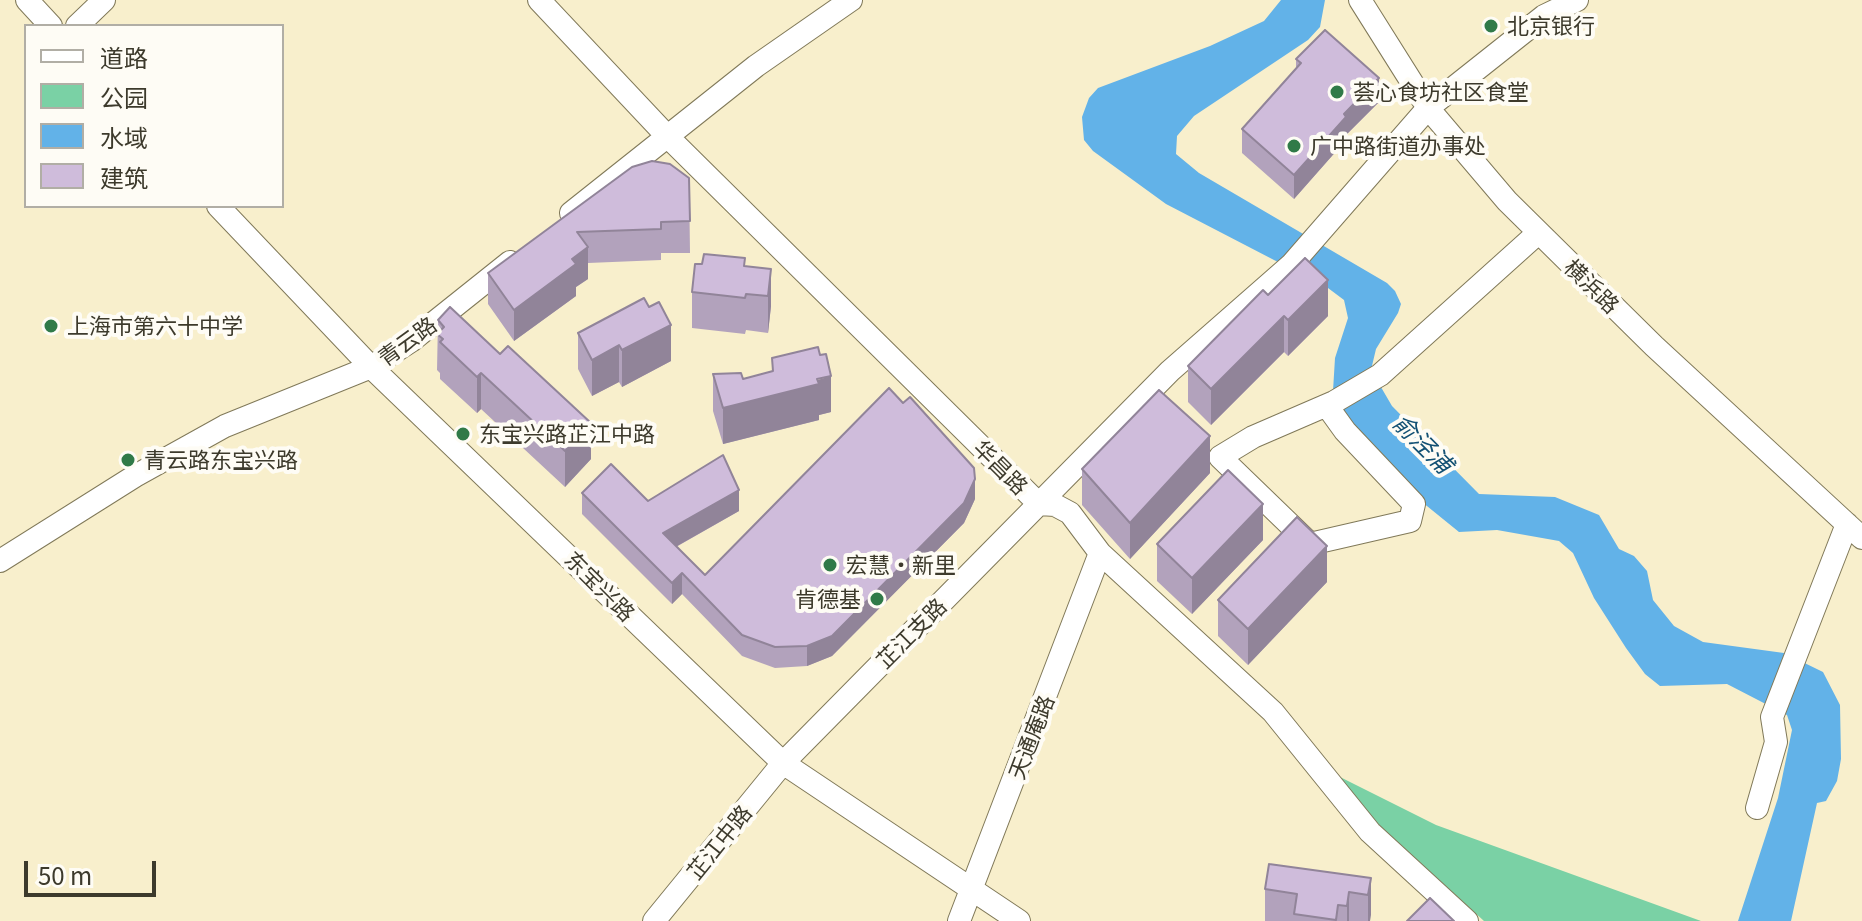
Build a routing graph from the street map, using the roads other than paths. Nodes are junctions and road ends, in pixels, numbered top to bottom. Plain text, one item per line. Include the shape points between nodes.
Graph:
1 (27, 0) edge
2 (104, 0) edge
3 (539, 0) edge
4 (851, 0) edge
5 (1360, 0) edge
6 (1577, 0) edge
7 (49, 24) edge
8 (79, 24) edge
9 (1428, 108) junction
10 (667, 136) junction
11 (220, 208) edge
12 (558, 223) edge
13 (1538, 233) junction
14 (521, 253) edge
15 (371, 367) junction
16 (1331, 404) junction
17 (1039, 504) junction
18 (1854, 531) edge
19 (1100, 553) junction
20 (0, 561) edge
21 (783, 763) junction
22 (1757, 808) dead end
23 (973, 888) junction
24 (654, 921) edge
25 (959, 921) edge
26 (1019, 921) edge
27 (1467, 921) edge

1 - 7 street
2 - 8 street
3 - 10 street, 华昌路
4 - 10 street
5 - 9 street, 横浜路
6 - 9 street via 1544,16
9 - 13 street, 横浜路
9 - 17 street via 1292,264 1170,371
10 - 12 street
10 - 17 street, 华昌路
11 - 15 street, 东宝兴路
13 - 16 street via 1380,375
13 - 18 street, 横浜路
14 - 15 street, 青云路
15 - 20 street, 青云路 via 225,426
15 - 21 street, 东宝兴路
16 - 16 street via 1220,457 1310,544 1410,521 1414,504 1345,431
17 - 19 street, 华昌路 via 1070,513
17 - 21 street, 芷江支路
18 - 22 street via 1772,717 1776,742
19 - 23 street, 天通庵路
19 - 27 street, 华昌路 via 1273,712 1370,832
21 - 23 street, 东宝兴路
21 - 24 street, 芷江中路
23 - 25 street, 天通庵路
23 - 26 street, 东宝兴路

